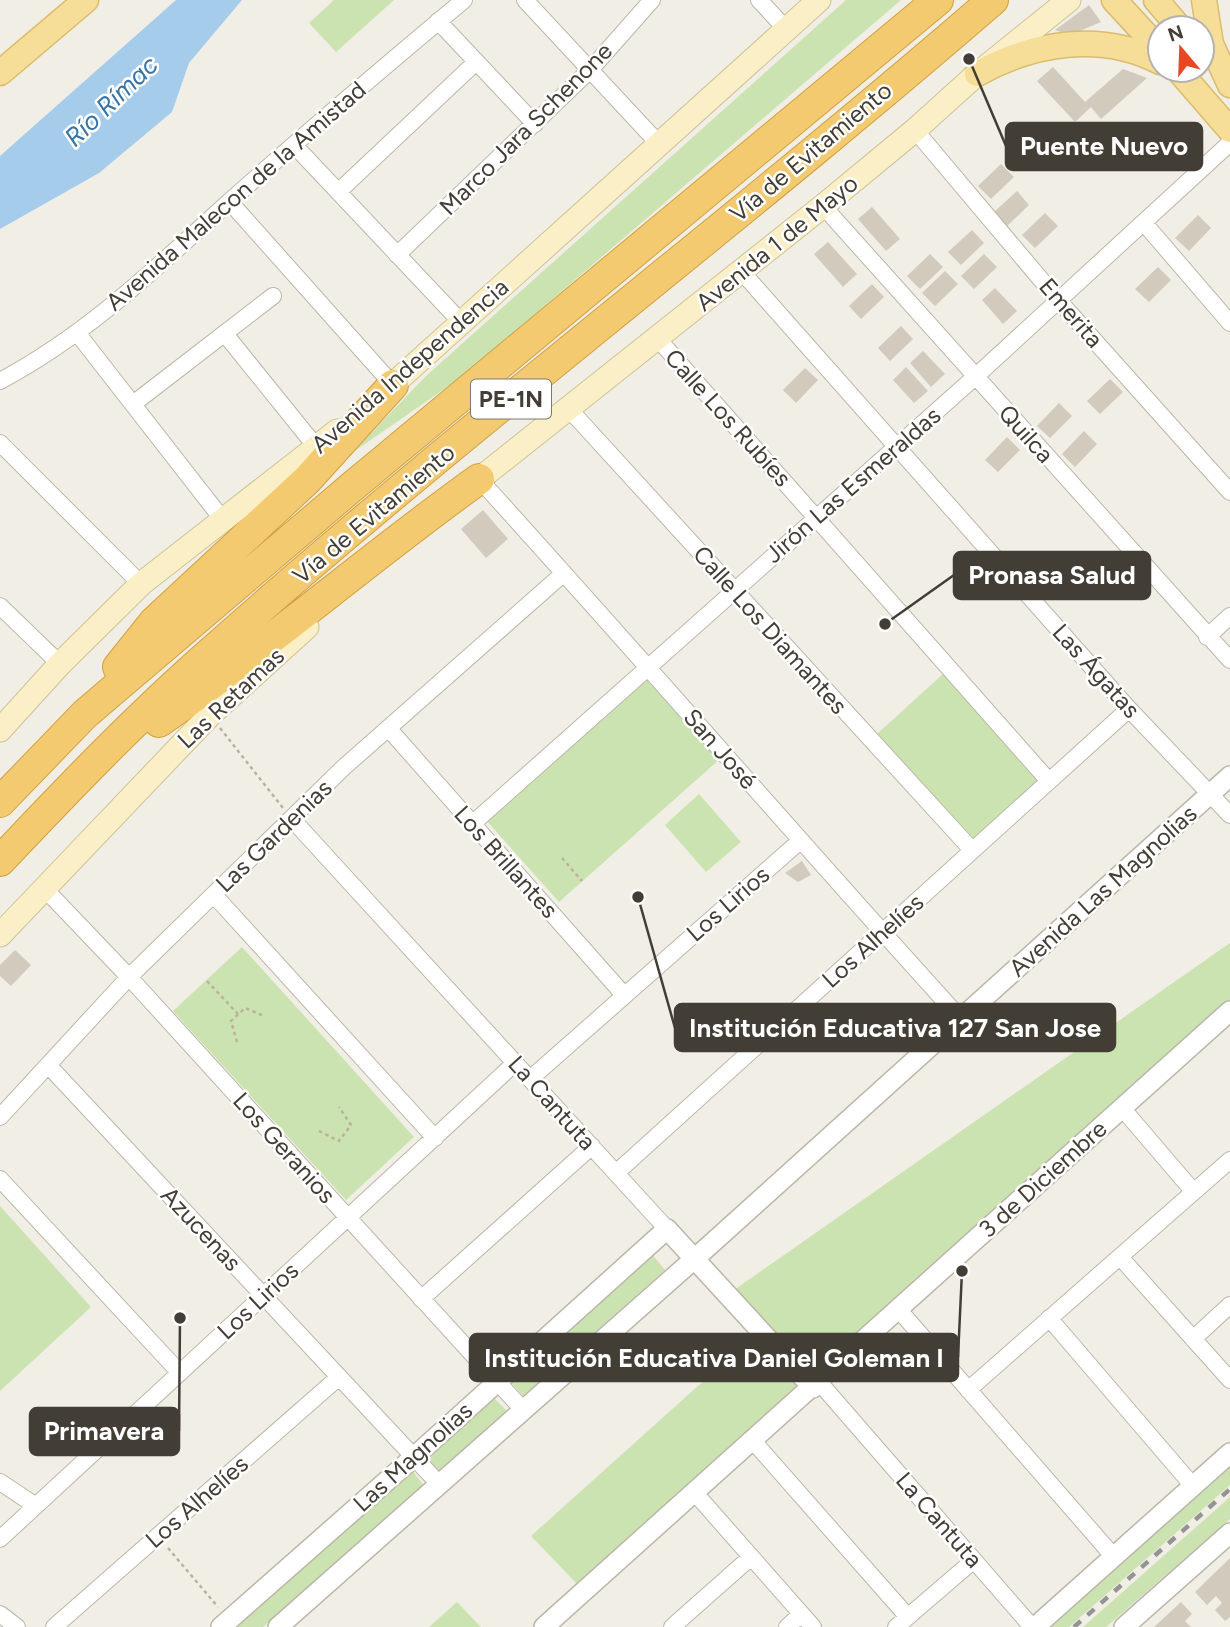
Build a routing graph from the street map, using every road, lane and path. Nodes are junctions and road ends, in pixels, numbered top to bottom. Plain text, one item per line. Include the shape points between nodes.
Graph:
1 (62, 0) edge
2 (86, 0) edge
3 (464, 0) edge
4 (525, 0) edge
5 (652, 0) edge
6 (759, 0) edge
7 (819, 0) edge
8 (993, 0) edge
9 (1069, 0) edge
10 (1114, 0) edge
11 (1156, 0) edge
12 (1204, 0) edge
13 (935, 2) edge
14 (1168, 14) edge
15 (438, 21) junction
16 (786, 29) junction
17 (1146, 35) edge
18 (0, 53) edge
19 (1146, 58) edge
20 (476, 62) junction
21 (591, 69) junction
22 (1216, 70) edge
23 (0, 73) edge
24 (977, 75) junction
25 (1187, 84) edge
26 (1230, 86) edge
27 (535, 124) junction
28 (915, 130) junction
29 (1230, 130) edge
30 (1230, 143) edge
31 (659, 144) junction
32 (294, 145) junction
33 (338, 192) junction
34 (230, 202) junction
35 (824, 206) junction
36 (1144, 223) junction
37 (397, 255) junction
38 (742, 272) junction
39 (272, 296) dead end
40 (1059, 301) junction
41 (461, 322) junction
42 (1230, 323) edge
43 (78, 334) junction
44 (225, 334) junction
45 (658, 339) junction
46 (975, 377) junction
47 (0, 381) edge
48 (393, 385) junction
49 (133, 404) junction
50 (569, 409) junction
51 (0, 443) edge
52 (317, 448) junction
53 (896, 448) junction
54 (479, 478) junction
55 (1230, 492) edge
56 (817, 518) junction
57 (223, 520) junction
58 (565, 573) junction
59 (141, 584) junction
60 (734, 590) junction
61 (0, 606) edge
62 (1230, 616) edge
63 (1208, 637) junction
64 (1230, 660) edge
65 (60, 664) junction
66 (649, 667) junction
67 (1129, 709) junction
68 (85, 714) junction
69 (210, 715) junction
70 (388, 728) junction
71 (0, 730) edge
72 (1230, 776) edge
73 (78, 778) junction
74 (1048, 780) junction
75 (1211, 793) junction
76 (0, 802) edge
77 (1230, 815) edge
78 (292, 819) junction
79 (472, 824) junction
80 (800, 841) junction
81 (972, 850) junction
82 (562, 859) dead end
83 (0, 861) edge
84 (582, 881) dead end
85 (43, 887) junction
86 (214, 895) junction
87 (883, 933) junction
88 (0, 935) edge
89 (130, 977) junction
90 (207, 981) dead end
91 (624, 995) junction
92 (1230, 1011) edge
93 (238, 1014) junction
94 (264, 1016) dead end
95 (961, 1018) junction
96 (237, 1042) dead end
97 (515, 1063) junction
98 (48, 1065) junction
99 (530, 1079) junction
100 (339, 1107) dead end
101 (1122, 1108) junction
102 (0, 1117) edge
103 (319, 1131) dead end
104 (435, 1138) junction
105 (592, 1146) junction
106 (1229, 1162) edge
107 (616, 1173) junction
108 (0, 1179) edge
109 (1193, 1191) junction
110 (347, 1218) junction
111 (667, 1229) junction
112 (1120, 1257) junction
113 (694, 1259) junction
114 (263, 1296) junction
115 (421, 1299) junction
116 (1230, 1306) edge
117 (898, 1310) junction
118 (1049, 1318) junction
119 (1193, 1339) junction
120 (180, 1373) junction
121 (339, 1377) junction
122 (1230, 1380) edge
123 (498, 1381) junction
124 (816, 1385) junction
125 (968, 1390) junction
126 (524, 1411) junction
127 (753, 1441) junction
128 (1230, 1453) edge
129 (414, 1457) junction
130 (0, 1482) edge
131 (440, 1485) junction
132 (1193, 1486) junction
133 (695, 1493) junction
134 (36, 1506) junction
135 (1230, 1533) edge
136 (158, 1536) junction
137 (0, 1539) edge
138 (751, 1557) junction
139 (1114, 1557) junction
140 (974, 1560) junction
141 (0, 1614) edge
142 (801, 1614) junction
143 (902, 1622) edge
144 (225, 1623) edge
145 (18, 1627) edge
146 (54, 1627) edge
147 (278, 1627) edge
148 (544, 1627) edge
149 (672, 1627) edge
150 (787, 1627) edge
151 (813, 1627) edge
152 (1034, 1627) edge
153 (1124, 1627) edge

1 - 18 main road
2 - 23 main road
3 - 15 street, Avenida Malecon de la Amistad
4 - 21 street
5 - 21 street, Marco Jara Schenone
6 - 16 street
7 - 16 main road, Avenida Independencia
8 - 73 highway, Vía de Evitamiento / PE-1N via 375,511 210,653
9 - 24 main road, Avenida 1 de Mayo
10 - 17 main road
11 - 14 main road
12 - 26 main road via 1211,44
13 - 68 highway, Vía de Evitamiento / PE-1N
15 - 20 street
15 - 32 street, Avenida Malecon de la Amistad
16 - 31 main road, Avenida Independencia
19 - 24 main road via 1100,45 1049,46 1024,52
20 - 27 street
20 - 33 street
21 - 27 street, Marco Jara Schenone
21 - 31 street
22 - 26 main road
24 - 28 main road, Avenida 1 de Mayo
25 - 29 main road
27 - 37 street, Marco Jara Schenone
28 - 35 main road, Avenida 1 de Mayo
28 - 40 street, Emerita
30 - 36 street, Jirón Las Esmeraldas
31 - 41 main road, Avenida Independencia
32 - 33 street
32 - 34 street, Avenida Malecon de la Amistad
33 - 37 street
34 - 43 street, Avenida Malecon de la Amistad
34 - 48 street
35 - 38 main road, Avenida 1 de Mayo
35 - 46 street, Quilca
36 - 40 street, Jirón Las Esmeraldas
36 - 42 street
37 - 41 street
38 - 45 main road, Avenida 1 de Mayo
38 - 53 street, Las Ágatas
39 - 44 street
40 - 46 street, Jirón Las Esmeraldas
40 - 55 street, Emerita
41 - 48 main road, Avenida Independencia
43 - 47 street, Avenida Malecon de la Amistad
43 - 49 street
44 - 49 street
44 - 52 street
45 - 50 main road, Avenida 1 de Mayo
45 - 56 street, Calle Los Rubíes
46 - 53 street, Jirón Las Esmeraldas
46 - 63 street, Quilca
48 - 52 main road, Avenida Independencia
48 - 68 highway via 307,480 154,622
49 - 57 street
50 - 54 main road, Avenida 1 de Mayo
50 - 60 street, Calle Los Diamantes
51 - 59 street
52 - 57 main road, Avenida Independencia
53 - 56 street, Jirón Las Esmeraldas
53 - 67 street, Las Ágatas
54 - 58 street, San José
54 - 69 main road, Las Retamas
54 - 73 highway via 226,675
56 - 60 street, Jirón Las Esmeraldas
56 - 74 street, Calle Los Rubíes
57 - 59 main road, Avenida Independencia
58 - 66 street, San José
58 - 70 street, Las Gardenias
59 - 65 main road, Avenida Independencia
60 - 66 street, Jirón Las Esmeraldas
60 - 81 street, Calle Los Diamantes
61 - 65 street
62 - 63 street
63 - 64 street, Quilca
65 - 71 main road, Avenida Independencia
66 - 79 street, Jirón Las Esmeraldas
66 - 80 street, San José
67 - 74 street, Los Alhelíes
67 - 75 street, Las Ágatas
68 - 76 highway, Vía de Evitamiento / PE-1N
69 - 78 path
69 - 85 main road, Las Retamas
70 - 78 street, Las Gardenias
70 - 79 street, Los Brillantes
72 - 75 street, Avenida Las Magnolias
73 - 83 highway, Vía de Evitamiento / PE-1N
74 - 81 street, Los Alhelíes
75 - 77 street, Las Ágatas
75 - 95 street, Avenida Las Magnolias
78 - 86 street, Las Gardenias
78 - 97 street, La Cantuta
79 - 91 street, Los Brillantes
80 - 87 street, San José
80 - 91 street, Los Lirios
81 - 87 street, Los Alhelíes
82 - 84 path
85 - 88 main road, Las Retamas
85 - 89 street, Los Geranios
86 - 89 street, Las Gardenias
86 - 104 street
87 - 95 street, San José
87 - 107 street, Los Alhelíes
89 - 98 street, Las Gardenias
89 - 110 street, Los Geranios
90 - 93 path
91 - 99 street, Los Lirios
92 - 101 street, 3 de Diciembre
93 - 94 path via 246,1008
93 - 96 path via 231,1021
95 - 113 street, Avenida Las Magnolias
97 - 99 street, La Cantuta
97 - 104 street, Los Lirios
98 - 102 street, Las Gardenias
98 - 114 street, Azucenas
99 - 105 street, La Cantuta
100 - 103 path via 351,1125 339,1141
101 - 109 street
101 - 117 street, 3 de Diciembre
104 - 110 street, Los Lirios
105 - 107 street, La Cantuta
105 - 115 street
106 - 109 street
107 - 111 street, La Cantuta
108 - 120 street
109 - 112 street
110 - 114 street, Los Lirios
110 - 115 street, Los Geranios
111 - 113 street, La Cantuta
111 - 123 street, Las Magnolias
112 - 118 street
112 - 119 street
113 - 124 street, La Cantuta
113 - 126 street, Las Magnolias
114 - 120 street, Los Lirios
114 - 121 street, Azucenas
115 - 123 street, Los Geranios
116 - 119 street
117 - 124 street, 3 de Diciembre
117 - 125 street
118 - 125 street
118 - 132 street
119 - 122 street
120 - 134 street, Los Lirios
121 - 129 street, Azucenas
121 - 136 street, Los Alhelíes
123 - 126 street, Los Geranios
123 - 129 street, Las Magnolias
124 - 127 street, 3 de Diciembre
124 - 140 street, La Cantuta
125 - 139 street
126 - 131 street, Las Magnolias
127 - 133 street, 3 de Diciembre
127 - 143 street
128 - 132 street
129 - 131 street, Azucenas
129 - 144 street, Las Magnolias
130 - 134 street
131 - 147 street, Las Magnolias
132 - 139 street
133 - 138 street
133 - 148 street, 3 de Diciembre
134 - 137 street, Los Lirios
135 - 153 street
136 - 144 path
136 - 146 street, Los Alhelíes
138 - 142 street
138 - 149 street
139 - 152 street
140 - 143 street
140 - 152 street, La Cantuta
141 - 145 street
142 - 150 street
142 - 151 street

